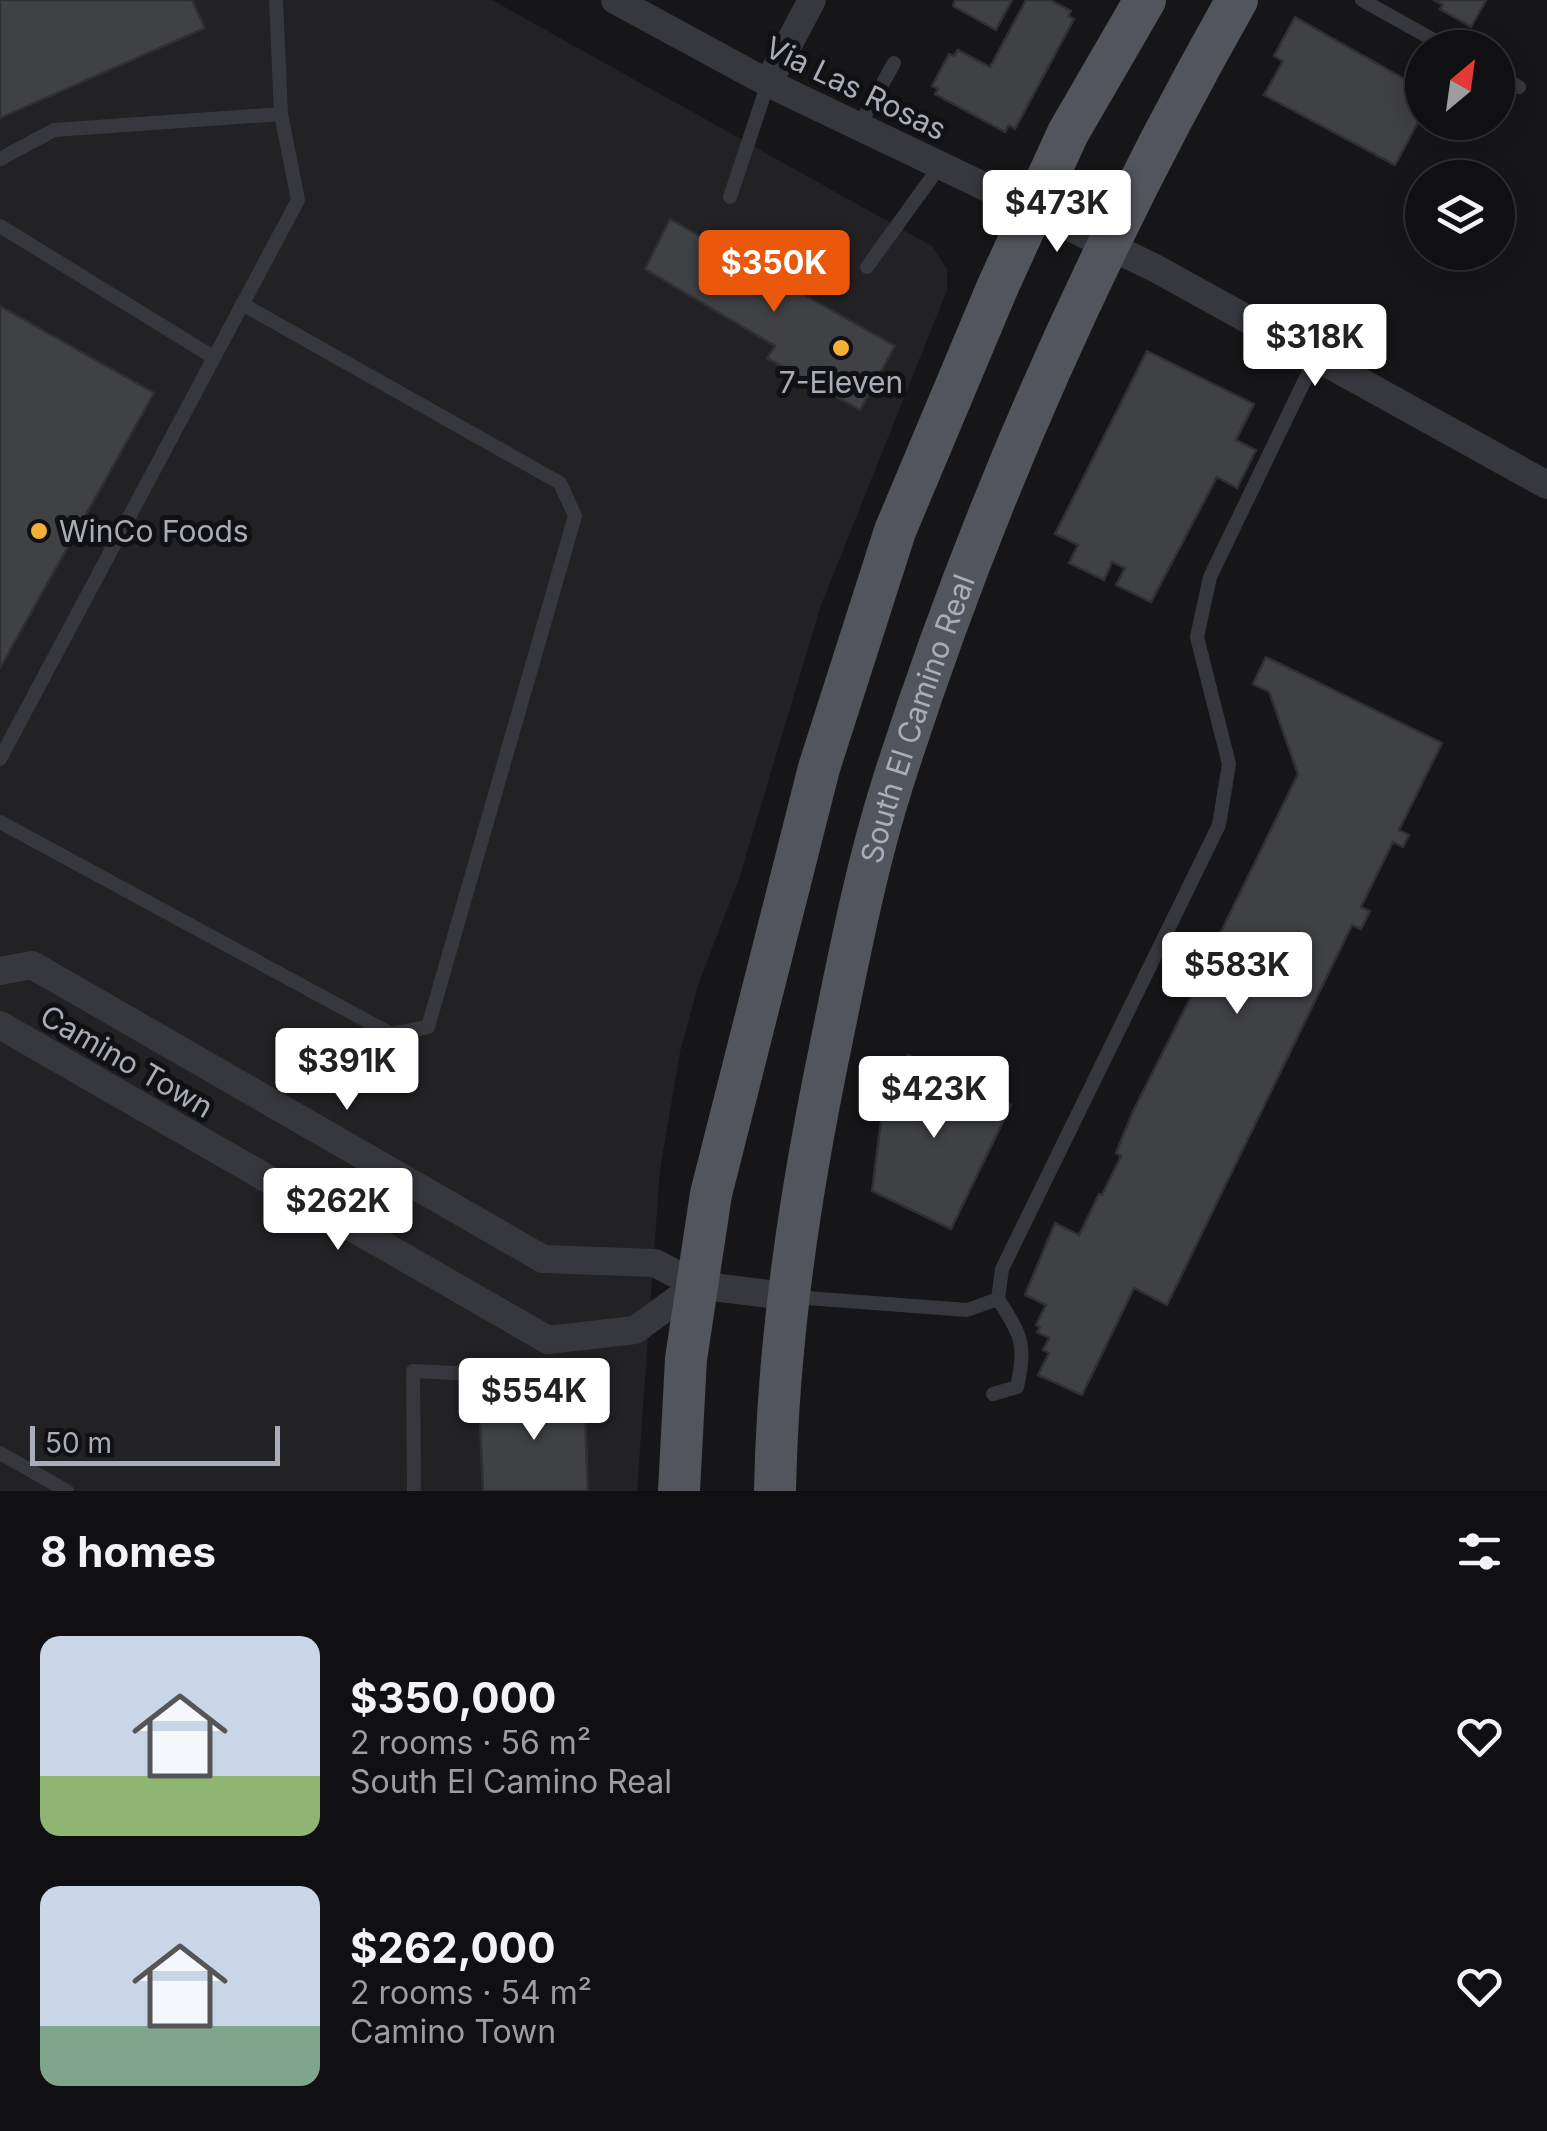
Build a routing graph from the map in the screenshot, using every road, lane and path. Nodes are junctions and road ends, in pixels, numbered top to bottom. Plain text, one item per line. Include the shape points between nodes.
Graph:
1 (276, 0) edge
2 (615, 0) edge
3 (812, 0) edge
4 (1145, 0) edge
5 (1237, 0) edge
6 (1362, 0) edge
7 (1416, 30) edge
8 (894, 64) dead end
9 (768, 82) junction
10 (1515, 84) edge
11 (1519, 86) dead end
12 (281, 114) junction
13 (859, 126) junction
14 (0, 159) edge
15 (940, 166) junction
16 (730, 196) dead end
17 (1033, 212) junction
18 (0, 226) edge
19 (1106, 247) junction
20 (866, 267) dead end
21 (242, 304) junction
22 (1316, 356) junction
23 (212, 357) junction
24 (1547, 485) edge
25 (0, 759) edge
26 (0, 822) edge
27 (0, 971) edge
28 (0, 1024) edge
29 (697, 1285) junction
30 (786, 1296) junction
31 (998, 1298) junction
32 (536, 1377) dead end
33 (993, 1394) dead end
34 (0, 1453) edge
35 (67, 1491) edge
36 (414, 1491) edge
37 (678, 1491) edge
38 (775, 1491) edge

1 - 12 lane
2 - 9 street, Via Las Rosas
3 - 9 street
4 - 17 main road via 1068,133
5 - 19 main road, South El Camino Real
6 - 7 lane
8 - 13 lane
9 - 13 street, Via Las Rosas
9 - 16 lane
10 - 11 lane
12 - 14 lane via 54,130
12 - 21 lane via 298,200
13 - 15 street, Via Las Rosas
15 - 17 street, Via Las Rosas
15 - 20 lane
17 - 19 street, Via Las Rosas
17 - 29 main road via 895,531 819,768 711,1194
18 - 23 lane
19 - 22 street, Via Las Rosas
19 - 30 main road, South El Camino Real via 970,560 892,784 833,1034
21 - 23 lane
21 - 26 lane via 560,483 574,516 428,1027 391,1034
22 - 24 street, Via Las Rosas
22 - 31 lane via 1210,577 1197,637 1228,764 1219,825 1002,1270
23 - 25 lane
27 - 29 street, Camino Town via 32,965 543,1259 654,1264
28 - 29 street, Camino Town via 548,1340 635,1330
29 - 30 street, Camino Town
29 - 37 main road
30 - 31 lane via 966,1310
30 - 38 main road, South El Camino Real
31 - 33 lane via 1022,1338 1024,1359 1017,1388
32 - 36 lane via 413,1371
34 - 35 lane

